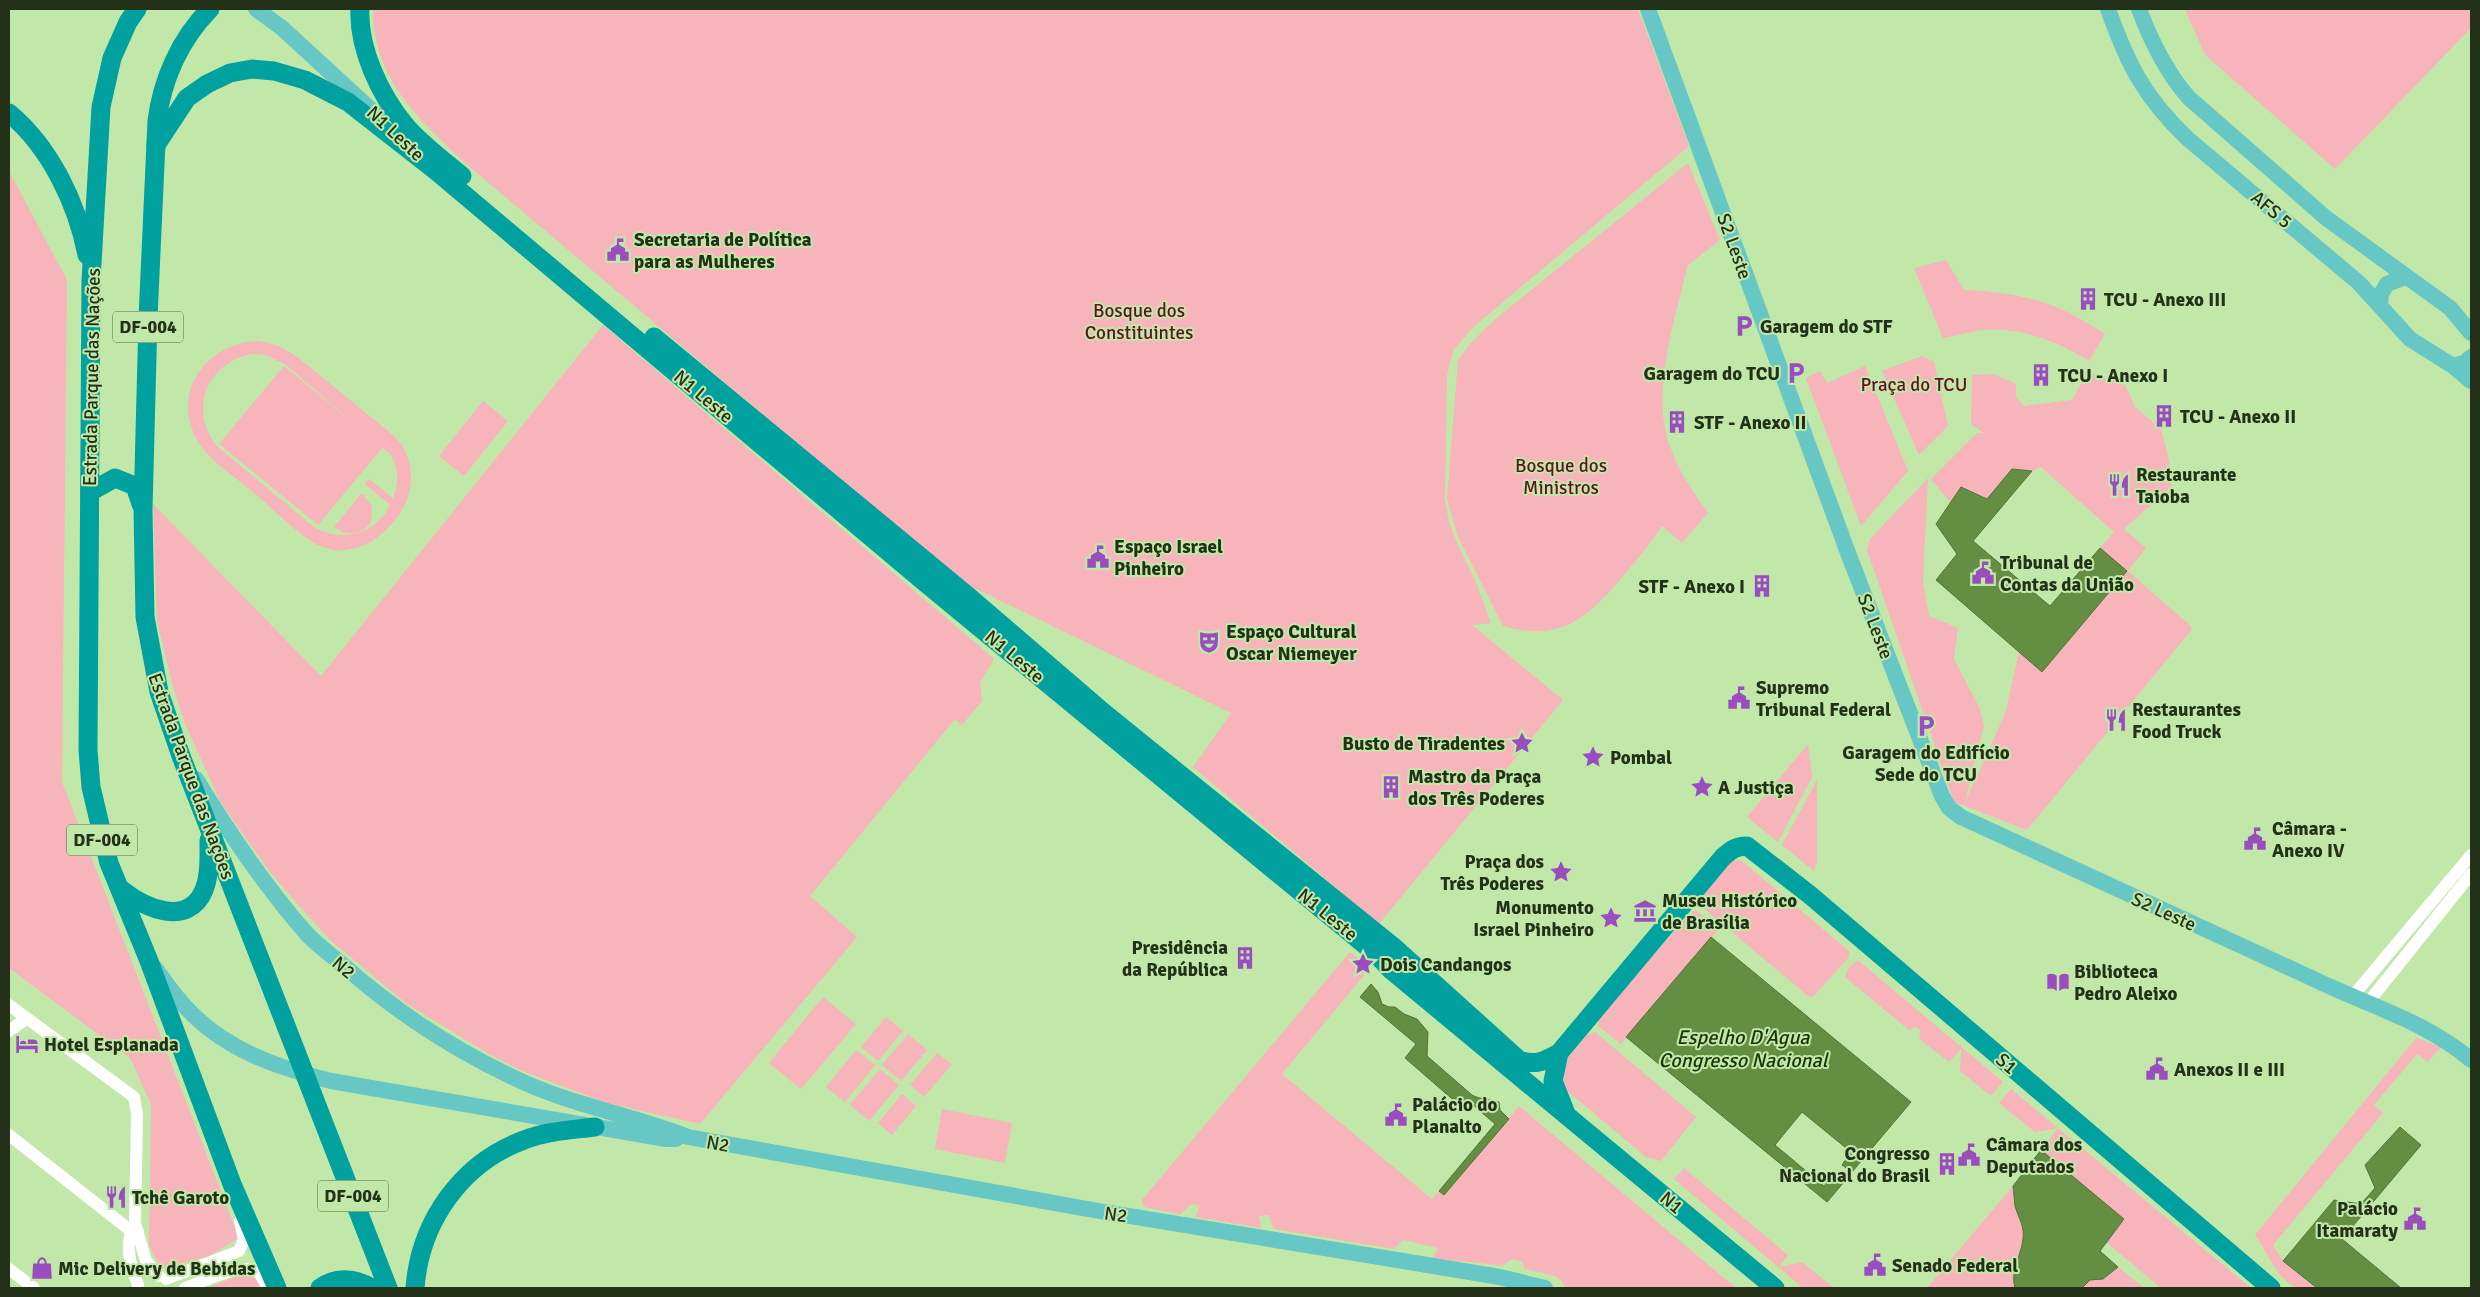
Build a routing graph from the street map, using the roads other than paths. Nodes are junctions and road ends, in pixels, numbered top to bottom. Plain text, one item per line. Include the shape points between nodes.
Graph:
1 (256, 9) edge
2 (360, 9) edge
3 (1648, 9) edge
4 (2108, 9) edge
5 (2139, 9) edge
6 (204, 14) edge
7 (132, 16) edge
8 (9, 113) edge
9 (156, 145) junction
10 (441, 166) junction
11 (2405, 277) junction
12 (91, 280) junction
13 (2380, 305) junction
14 (2471, 333) edge
15 (2471, 357) edge
16 (2454, 366) junction
17 (2471, 381) edge
18 (90, 492) junction
19 (142, 510) junction
20 (181, 756) junction
21 (209, 827) junction
22 (2471, 855) edge
23 (2471, 874) edge
24 (121, 889) junction
25 (149, 961) junction
26 (2359, 1001) junction
27 (9, 1006) edge
28 (26, 1019) junction
29 (9, 1031) edge
30 (1559, 1053) junction
31 (2471, 1060) edge
32 (1568, 1116) junction
33 (595, 1127) junction
34 (9, 1135) edge
35 (688, 1137) junction
36 (232, 1184) junction
37 (134, 1228) junction
38 (9, 1269) edge
39 (166, 1281) edge
40 (138, 1286) edge
41 (34, 1288) edge
42 (185, 1288) edge
43 (268, 1288) edge
44 (277, 1288) edge
45 (320, 1288) edge
46 (372, 1288) edge
47 (388, 1288) edge
48 (414, 1288) edge
49 (1545, 1288) edge
50 (1775, 1288) edge
51 (2271, 1288) edge

1 - 10 main road, N1 Leste
2 - 10 highway via 364,44 372,68 406,125
3 - 26 main road, S2 Leste via 1848,553 1949,808 1961,817 2062,865
4 - 13 main road, AFS 5 via 2130,65 2165,117 2359,283
5 - 11 main road, AFS 5 via 2173,80 2189,98 2326,218
6 - 9 highway, Estrada Parque das Nações / DF-004 via 180,50 165,82
7 - 12 highway, Estrada Parque das Nações / DF-004 via 112,58 101,107
8 - 12 highway via 44,151 66,192 83,236
9 - 10 highway via 187,98 230,73 252,69 274,71 305,80 348,102
9 - 19 highway, Estrada Parque das Nações / DF-004
10 - 30 highway, N1 Leste via 968,596 1104,713 1396,949 1520,1060 1531,1064
10 - 32 highway, N1 Leste via 922,580
11 - 13 main road via 2387,284 2381,294
11 - 14 main road, AFS 5 via 2445,304
12 - 18 highway, Estrada Parque das Nações / DF-004
13 - 16 main road, AFS 5 via 2410,339
15 - 16 main road
16 - 17 main road, AFS 5
18 - 19 highway via 115,478 126,481 135,486
18 - 24 highway, Estrada Parque das Nações / DF-004 via 90,787 109,863
19 - 20 highway, Estrada Parque das Nações / DF-004 via 145,625 159,692
20 - 21 highway, Estrada Parque das Nações / DF-004
20 - 35 main road, N2 via 226,828 307,934 410,1020 523,1083 582,1105
21 - 24 highway via 207,881 200,898 190,907 174,912 157,910 138,903
21 - 47 highway, Estrada Parque das Nações / DF-004
22 - 26 street
23 - 26 street
24 - 25 highway, Estrada Parque das Nações / DF-004
25 - 33 main road, N2 via 181,1003 213,1032 252,1056 289,1071
25 - 36 highway, Estrada Parque das Nações / DF-004
26 - 31 main road, S2 Leste via 2420,1025
27 - 28 street
28 - 29 street
28 - 37 street via 134,1097 137,1114
30 - 32 highway via 1554,1089
30 - 51 highway, S1 via 1723,857 1732,849 1747,846 1810,895
32 - 50 highway, N1
33 - 35 main road, N2 via 666,1139
33 - 48 highway via 552,1132 524,1140 502,1150 464,1177 443,1204 427,1235
34 - 37 street
35 - 49 main road, N2 via 1083,1208 1500,1277
36 - 39 street via 244,1234 241,1248 236,1253
36 - 44 highway, Estrada Parque das Nações / DF-004
37 - 39 street via 146,1261
37 - 40 street via 130,1264
38 - 41 street
39 - 40 street via 147,1276
42 - 43 street via 248,1268 260,1272
45 - 46 highway via 339,1279 356,1281

